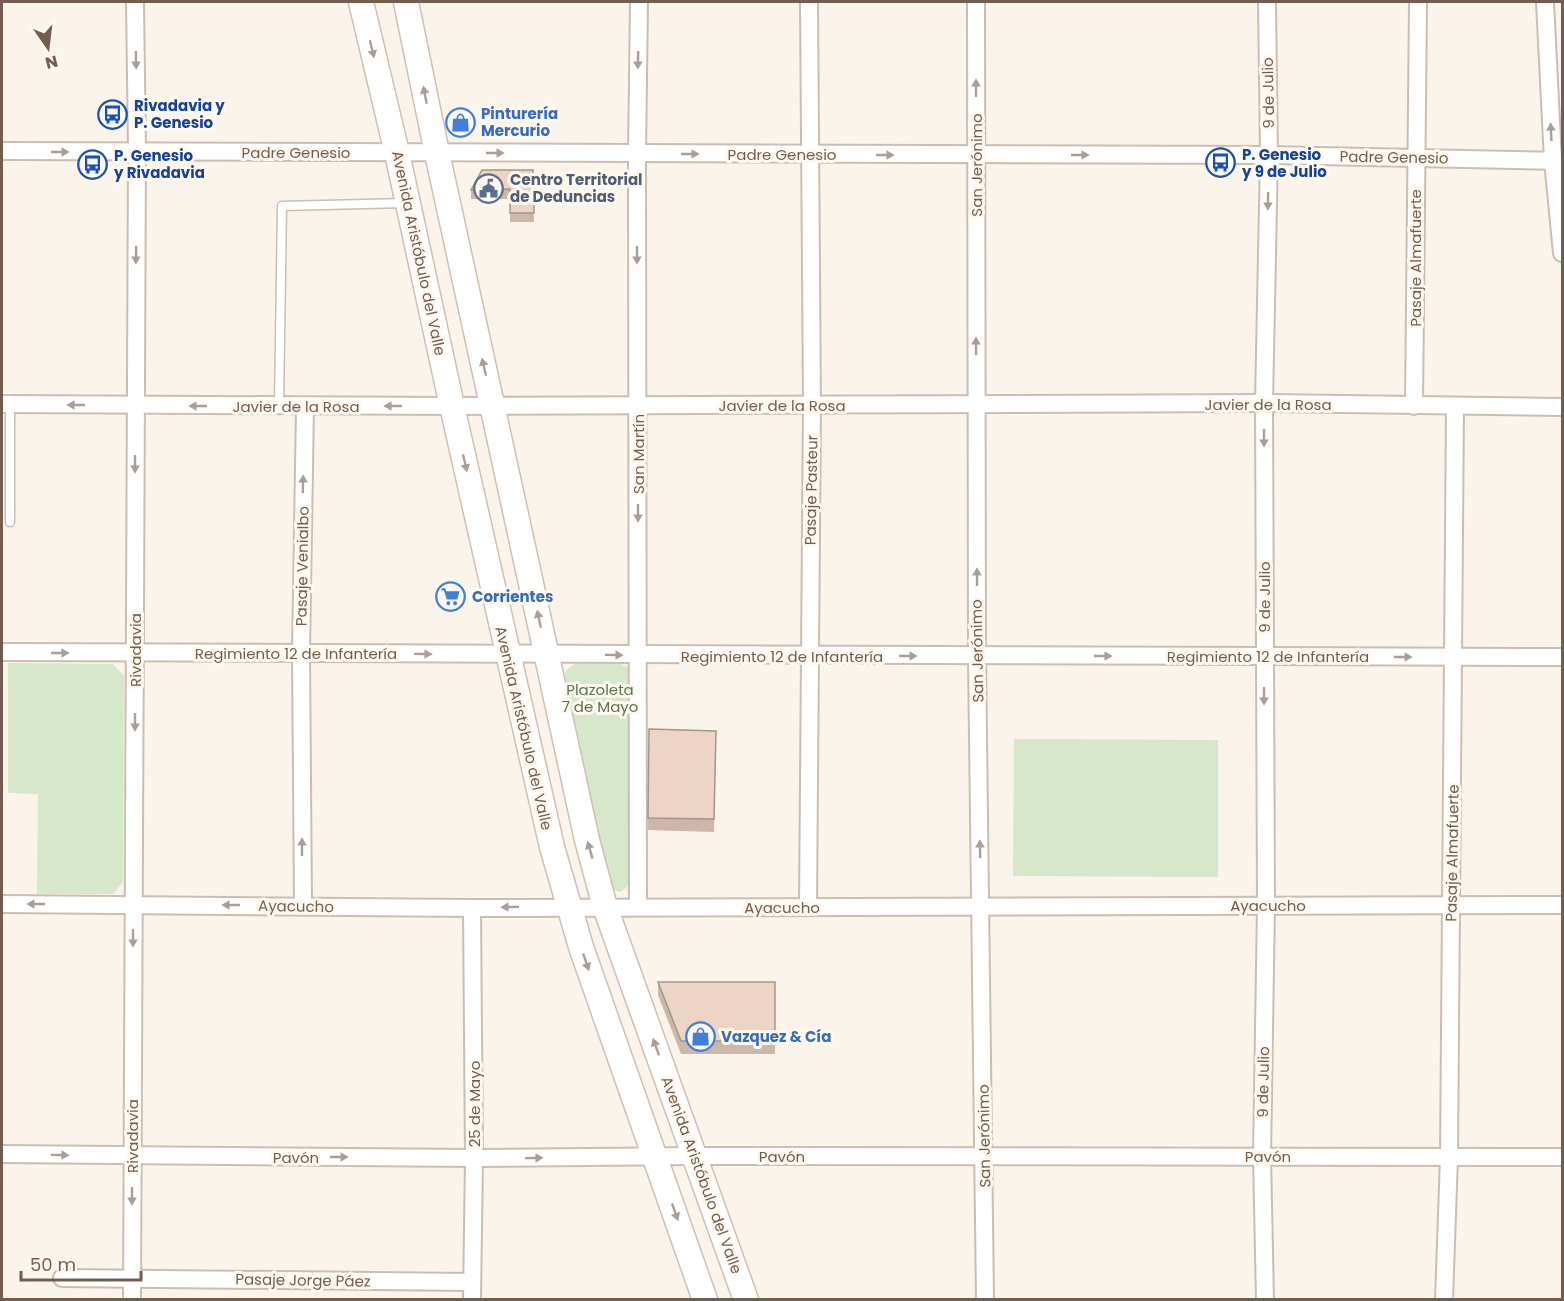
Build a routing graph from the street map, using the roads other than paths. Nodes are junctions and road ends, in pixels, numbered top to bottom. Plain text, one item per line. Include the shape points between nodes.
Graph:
1 (135, 2) edge
2 (361, 2) edge
3 (406, 2) edge
4 (639, 2) edge
5 (809, 2) edge
6 (976, 2) edge
7 (1267, 2) edge
8 (1418, 2) edge
9 (1545, 2) edge
10 (2, 151) edge
11 (137, 152) junction
12 (397, 153) junction
13 (436, 153) junction
14 (637, 153) junction
15 (810, 154) junction
16 (976, 155) junction
17 (1269, 155) junction
18 (1415, 158) junction
19 (1558, 161) edge
20 (408, 203) junction
21 (1563, 253) edge
22 (1264, 403) junction
23 (6, 404) edge
24 (134, 405) junction
25 (493, 405) junction
26 (638, 405) junction
27 (812, 405) junction
28 (976, 405) junction
29 (279, 406) junction
30 (304, 406) junction
31 (452, 406) junction
32 (1414, 406) junction
33 (1455, 407) junction
34 (1563, 407) edge
35 (10, 522) dead end
36 (2, 652) edge
37 (301, 652) junction
38 (136, 654) junction
39 (508, 654) junction
40 (547, 655) junction
41 (639, 656) junction
42 (809, 656) junction
43 (977, 656) junction
44 (1264, 656) junction
45 (1454, 657) junction
46 (1563, 657) edge
47 (2, 904) edge
48 (134, 904) junction
49 (1266, 905) junction
50 (1452, 905) junction
51 (303, 906) junction
52 (1563, 906) edge
53 (568, 907) junction
54 (605, 907) junction
55 (638, 907) junction
56 (472, 908) junction
57 (808, 908) junction
58 (982, 908) junction
59 (2, 1154) edge
60 (132, 1156) junction
61 (655, 1156) junction
62 (696, 1156) junction
63 (984, 1156) junction
64 (1262, 1156) junction
65 (1449, 1156) junction
66 (1563, 1157) edge
67 (474, 1158) junction
68 (63, 1278) dead end
69 (131, 1278) junction
70 (472, 1282) junction
71 (132, 1299) edge
72 (472, 1299) edge
73 (705, 1299) edge
74 (746, 1299) edge
75 (985, 1299) edge
76 (1264, 1299) edge
77 (1444, 1299) edge

1 -> 11 street, Rivadavia
2 -> 12 main road, Avenida Aristóbulo del Valle
13 -> 3 main road, Avenida Aristóbulo del Valle
4 -> 14 street, San Martín
5 - 15 street, Pasaje Pasteur
16 -> 6 street, San Jerónimo
7 - 17 street, 9 de Julio
8 - 18 street, Pasaje Almafuerte
19 -> 9 street
10 -> 11 street, Padre Genesio
11 - 12 street, Padre Genesio
11 -> 24 street, Rivadavia
12 - 13 street, Padre Genesio
12 - 20 main road, Avenida Aristóbulo del Valle
13 -> 14 street, Padre Genesio
25 -> 13 main road, Avenida Aristóbulo del Valle
14 -> 15 street, Padre Genesio
14 -> 26 street, San Martín
15 -> 16 street, Padre Genesio
15 - 27 street, Pasaje Pasteur
16 -> 17 street, Padre Genesio
28 -> 16 street, San Jerónimo
17 - 18 street, Padre Genesio
17 -> 22 street, 9 de Julio
18 - 19 street, Padre Genesio
18 - 32 street, Pasaje Almafuerte
19 - 21 street
20 - 29 lane via 282,206
20 - 31 main road, Avenida Aristóbulo del Valle
22 - 28 street, Javier de la Rosa
22 - 32 street, Javier de la Rosa
22 -> 44 street, 9 de Julio
24 -> 23 street, Javier de la Rosa
23 - 35 lane
29 -> 24 street, Javier de la Rosa
24 -> 38 street, Rivadavia
25 - 26 street, Javier de la Rosa
25 - 31 street, Javier de la Rosa
40 -> 25 main road, Avenida Aristóbulo del Valle
26 - 27 street, Javier de la Rosa
26 -> 41 street, San Martín
27 - 28 street, Javier de la Rosa
27 - 42 street, Pasaje Pasteur
43 -> 28 street, San Jerónimo
29 - 30 street, Javier de la Rosa
31 -> 30 street, Javier de la Rosa
37 -> 30 street, Pasaje Venialbo
31 -> 39 main road, Avenida Aristóbulo del Valle
32 - 33 street, Javier de la Rosa
33 - 34 street, Javier de la Rosa
33 - 45 street, Pasaje Almafuerte
36 -> 38 street, Regimiento 12 de Infantería
37 - 38 street, Regimiento 12 de Infantería
37 -> 39 street, Regimiento 12 de Infantería
51 -> 37 street, Pasaje Venialbo
38 -> 48 street, Rivadavia
39 - 40 street, Regimiento 12 de Infantería
39 - 53 main road, Avenida Aristóbulo del Valle
40 -> 41 street, Regimiento 12 de Infantería
54 -> 40 main road, Avenida Aristóbulo del Valle
41 - 42 street, Regimiento 12 de Infantería
41 - 55 street, San Martín
42 -> 43 street, Regimiento 12 de Infantería
42 - 57 street, Pasaje Pasteur
43 -> 44 street, Regimiento 12 de Infantería
58 -> 43 street, San Jerónimo
44 -> 45 street, Regimiento 12 de Infantería
44 -> 49 street, 9 de Julio
45 - 46 street, Regimiento 12 de Infantería
45 - 50 street, Pasaje Almafuerte
48 -> 47 street, Ayacucho
51 -> 48 street, Ayacucho
48 -> 60 street, Rivadavia
49 - 50 street, Ayacucho
49 - 58 street, Ayacucho
49 - 64 street, 9 de Julio
50 - 52 street, Ayacucho
50 - 65 street, Pasaje Almafuerte
51 - 56 street, Ayacucho
53 - 54 street, Ayacucho
53 -> 56 street, Ayacucho
53 -> 61 main road, Avenida Aristóbulo del Valle
54 - 55 street, Ayacucho
62 -> 54 main road, Avenida Aristóbulo del Valle
55 - 57 street, Ayacucho
56 - 67 street, 25 de Mayo
57 - 58 street, Ayacucho
58 - 63 street, San Jerónimo
59 -> 60 street, Pavón
60 -> 67 street, Pavón
60 -> 69 street, Rivadavia
61 - 62 street, Pavón
67 -> 61 street, Pavón
61 -> 73 main road, Avenida Aristóbulo del Valle
62 - 63 street, Pavón
62 - 74 main road, Avenida Aristóbulo del Valle
63 - 64 street, Pavón
63 - 75 street, San Jerónimo
64 - 65 street, Pavón
64 - 76 street, 9 de Julio
65 - 66 street, Pavón
65 - 77 street, Pasaje Almafuerte
67 - 70 street, 25 de Mayo
68 - 69 street, Pasaje Jorge Páez
69 - 70 street, Pasaje Jorge Páez
69 - 71 street, Rivadavia
70 - 72 street, 25 de Mayo

